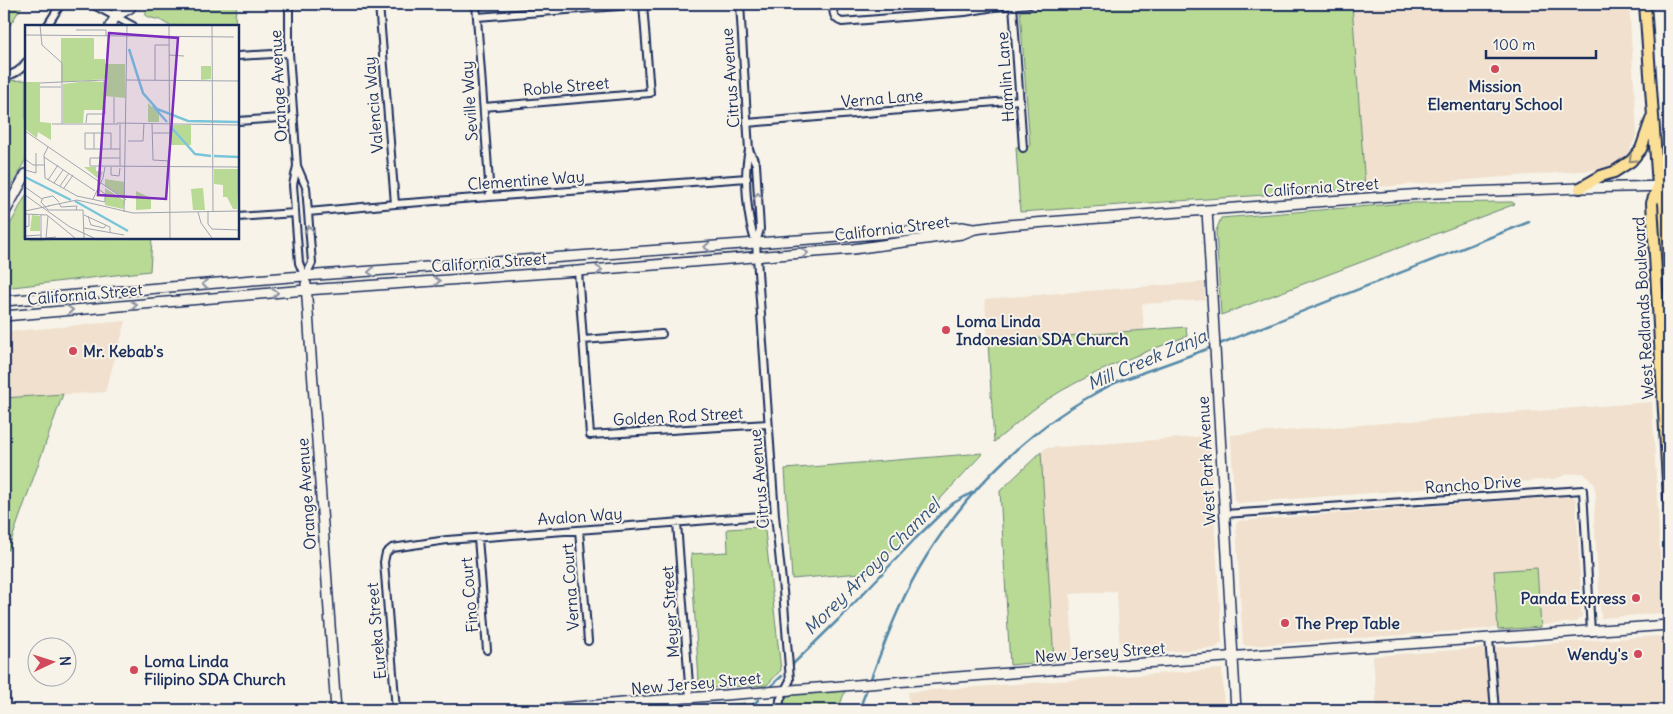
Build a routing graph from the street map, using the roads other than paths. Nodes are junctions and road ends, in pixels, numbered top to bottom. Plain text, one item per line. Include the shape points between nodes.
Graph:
1 (61, 4) edge
2 (92, 4) edge
3 (118, 4) edge
4 (132, 4) edge
5 (289, 4) edge
6 (379, 4) edge
7 (476, 4) edge
8 (644, 4) edge
9 (740, 4) edge
10 (833, 4) edge
11 (1030, 4) edge
12 (1645, 4) edge
13 (1014, 5) edge
14 (116, 16) junction
15 (477, 17) junction
16 (48, 25) edge
17 (111, 25) edge
18 (131, 25) edge
19 (289, 53) junction
20 (239, 56) edge
21 (25, 64) edge
22 (4, 76) edge
23 (1020, 100) junction
24 (484, 107) junction
25 (1653, 116) junction
26 (294, 117) junction
27 (239, 121) edge
28 (747, 123) junction
29 (1023, 148) dead end
30 (749, 150) junction
31 (298, 166) junction
32 (25, 176) edge
33 (747, 178) junction
34 (1658, 186) junction
35 (1669, 186) edge
36 (1580, 188) junction
37 (490, 196) junction
38 (395, 204) junction
39 (1207, 210) junction
40 (308, 212) junction
41 (295, 213) junction
42 (4, 214) edge
43 (239, 218) edge
44 (975, 229) junction
45 (756, 243) junction
46 (757, 256) junction
47 (578, 271) junction
48 (306, 277) junction
49 (1669, 286) edge
50 (306, 290) junction
51 (46, 298) junction
52 (4, 301) edge
53 (47, 312) junction
54 (4, 316) edge
55 (662, 334) dead end
56 (583, 340) junction
57 (1663, 396) junction
58 (1669, 410) edge
59 (768, 424) junction
60 (1668, 465) edge
61 (1669, 498) edge
62 (1224, 514) junction
63 (775, 515) junction
64 (678, 523) junction
65 (579, 530) junction
66 (478, 538) junction
67 (388, 550) joint
68 (1669, 626) edge
69 (1592, 632) junction
70 (1489, 639) junction
71 (588, 641) dead end
72 (487, 650) dead end
73 (1234, 656) junction
74 (784, 691) junction
75 (690, 698) junction
76 (336, 710) edge
77 (396, 710) edge
78 (534, 710) edge
79 (779, 710) edge
80 (1236, 710) edge
81 (1495, 710) edge

1 - 16 street
2 - 14 street
3 - 14 main road
4 - 14 main road
5 - 19 street, Orange Avenue
6 - 38 street, Valencia Way
7 - 15 street, Seville Way
8 - 15 street
8 - 24 street, Roble Street via 650,93
9 - 28 street, Citrus Avenue
10 - 13 street via 834,15 842,22
11 - 13 street
12 - 25 main road
13 - 23 street, Hamlin Lane
14 - 17 main road
14 - 18 street
15 - 24 street, Seville Way
19 - 20 street
19 - 26 street, Orange Avenue
21 - 22 street via 16,74
23 - 28 street, Verna Lane
23 - 29 street, Hamlin Lane
24 - 37 street, Seville Way
25 - 34 main road
25 -> 36 main road via 1641,148 1631,162
26 - 27 street
26 - 31 street, Orange Avenue
28 - 30 street, Citrus Avenue
30 - 33 street, Citrus Avenue
45 -> 30 street, Citrus Avenue via 760,229 756,164
31 - 40 street, Orange Avenue via 306,187
31 - 41 street, Orange Avenue via 293,185
32 - 42 main road
33 - 37 street, Clementine Way
33 - 45 street, Citrus Avenue via 751,230
34 - 35 main road, California Street
34 - 36 main road, California Street
34 - 49 main road, West Redlands Boulevard via 1664,202
34 - 57 main road, West Redlands Boulevard via 1652,203
36 - 39 main road, California Street
37 - 38 street, Clementine Way
38 - 40 street, Clementine Way
39 - 44 main road, California Street
39 - 62 main road, West Park Avenue
48 -> 40 street, Orange Avenue via 312,263
41 - 43 street
41 - 48 street, Orange Avenue via 299,263
44 - 45 main road, California Street via 962,227
46 -> 44 main road, California Street via 853,249 962,234
45 - 46 street, Citrus Avenue
45 -> 48 main road, California Street
47 -> 46 main road, California Street
46 - 59 street, Citrus Avenue
50 -> 47 main road, California Street
47 - 56 street
48 - 50 main road, Orange Avenue
48 -> 51 main road, California Street
53 -> 50 main road, California Street
50 - 76 main road, Orange Avenue
51 - 52 main road, California Street
51 - 53 main road
53 - 54 main road, California Street
55 - 56 street
56 - 59 street, Golden Rod Street via 590,434
57 - 58 main road
57 - 60 main road, West Redlands Boulevard
59 - 63 street, Citrus Avenue
60 - 61 main road, West Redlands Boulevard
62 - 69 street, Rancho Drive via 1583,490
62 - 73 main road, West Park Avenue
63 - 64 street, Avalon Way
63 - 74 street, Citrus Avenue via 790,680
64 - 65 street, Avalon Way
64 - 75 street, Meyer Street
65 - 66 street, Avalon Way
65 - 71 street, Verna Court
66 - 67 street, Avalon Way via 399,546
66 - 72 street, Fino Court
67 - 77 street, Eureka Street via 384,562
68 - 69 main road, New Jersey Street
69 - 70 main road, New Jersey Street
70 - 73 main road, New Jersey Street
70 - 81 street
73 - 74 main road, New Jersey Street
73 - 80 main road, West Park Avenue
74 - 75 main road, New Jersey Street
74 - 79 street, Citrus Avenue
75 - 78 main road, New Jersey Street

